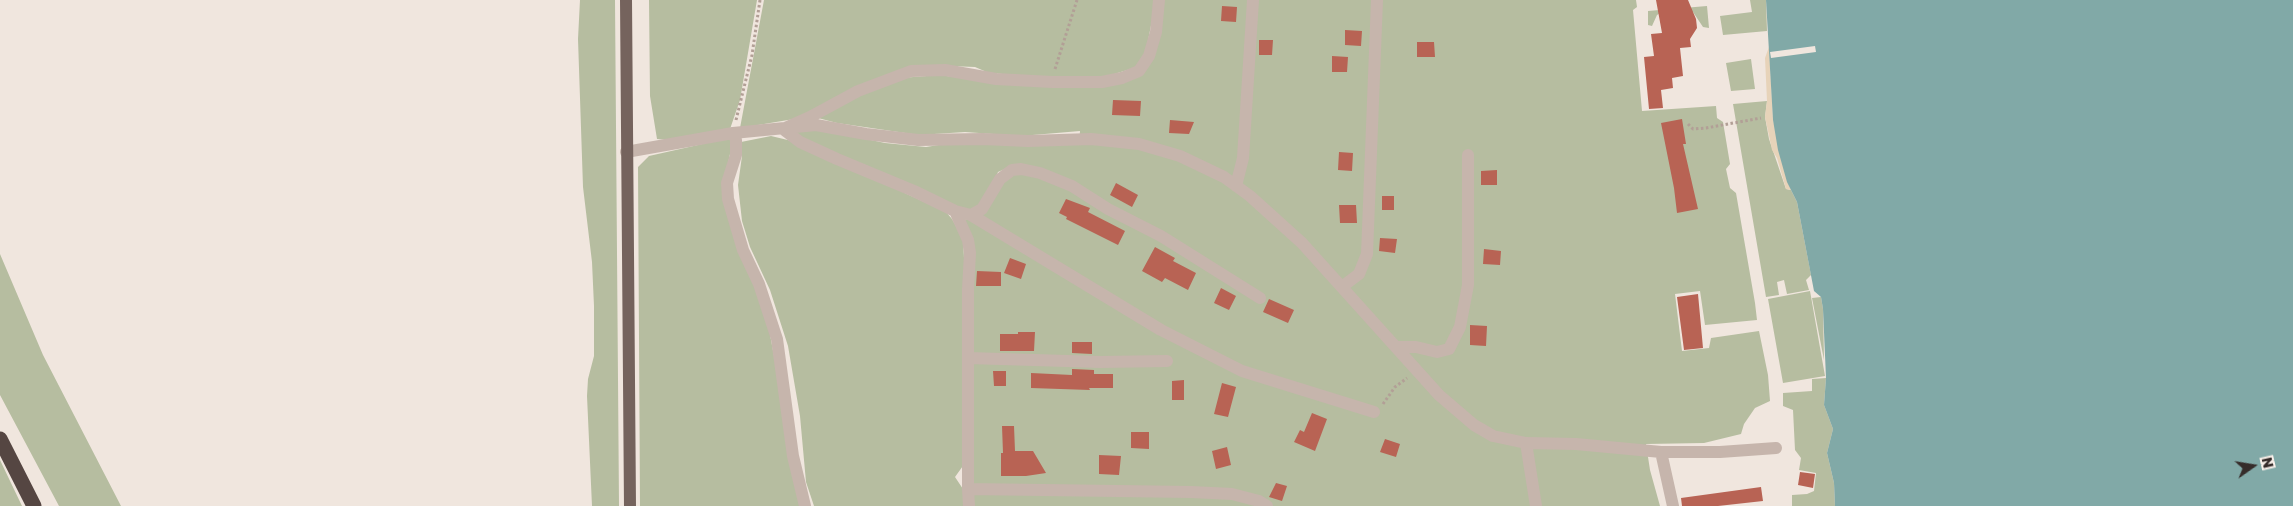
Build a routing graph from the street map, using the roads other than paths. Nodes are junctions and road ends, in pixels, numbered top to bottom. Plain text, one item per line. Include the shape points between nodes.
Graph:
1 (626, 0) edge
2 (1159, 0) edge
3 (1253, 0) edge
4 (1377, 0) edge
5 (784, 129) junction
6 (733, 133) junction
7 (626, 152) junction
8 (1468, 155) dead end
9 (1236, 186) junction
10 (954, 211) junction
11 (971, 216) junction
12 (1343, 286) junction
13 (1260, 298) dead end
14 (1396, 347) junction
15 (968, 358) junction
16 (1167, 361) dead end
17 (1374, 412) road end
18 (0, 439) edge
19 (1526, 443) junction
20 (1776, 448) dead end
21 (1661, 452) junction
22 (968, 489) junction
23 (34, 506) edge
24 (630, 506) edge
25 (805, 506) edge
26 (969, 506) edge
27 (1267, 506) edge
28 (1536, 506) edge
29 (1674, 506) edge

1 - 7 main road
2 - 5 lane via 1156,32 1149,56 1138,70 1122,78 1102,82 1052,82 996,79 945,70 912,71 858,91
3 - 9 lane via 1244,158
4 - 12 lane via 1367,254 1360,274
5 - 6 lane
5 - 9 lane via 816,125 918,140 1091,139 1139,144 1180,156
5 - 10 lane via 800,142
6 - 7 lane
6 - 25 lane via 736,155 727,183 728,199 743,250 759,284 777,339 794,456
7 - 24 main road
8 - 14 lane via 1468,285 1460,327 1449,349 1437,352
9 - 12 lane via 1302,243
10 - 11 lane
10 - 15 lane via 968,240 970,253
11 - 13 lane via 982,209 1000,179 1012,170 1040,173 1072,186 1161,236
11 - 17 lane via 1161,330 1242,371
12 - 14 lane
14 - 19 lane via 1439,394 1474,425 1493,436
15 - 16 lane
15 - 22 lane
18 - 23 highway
19 - 21 lane
19 - 28 lane
20 - 21 lane
21 - 29 lane
22 - 26 lane
22 - 27 lane via 1232,494

